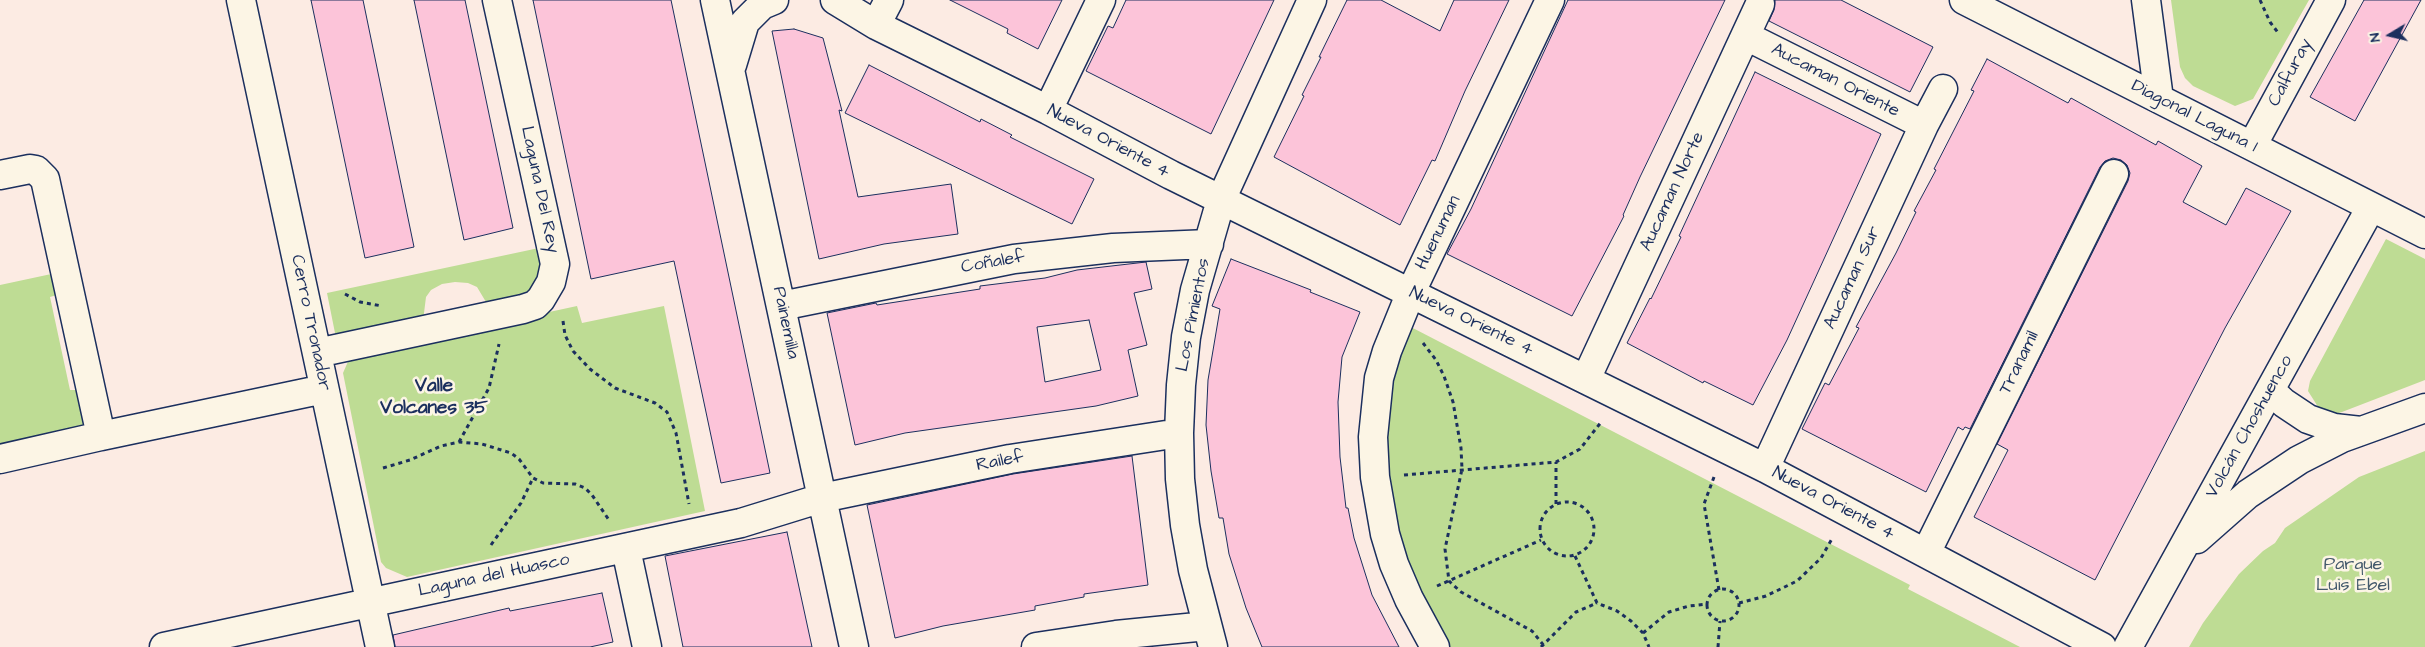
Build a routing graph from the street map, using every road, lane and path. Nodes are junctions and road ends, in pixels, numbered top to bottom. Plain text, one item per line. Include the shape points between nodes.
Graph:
1 (241, 0) edge
2 (497, 0) edge
3 (715, 0) edge
4 (774, 0) edge
5 (889, 0) edge
6 (1100, 0) edge
7 (1312, 0) edge
8 (1550, 0) edge
9 (1964, 0) edge
10 (2146, 0) edge
11 (2260, 0) edge
12 (2331, 0) edge
13 (830, 1) edge
14 (1760, 4) dead end
15 (876, 25) junction
16 (1746, 36) junction
17 (2283, 37) dead end
18 (731, 72) junction
19 (1943, 89) dead end
20 (2160, 99) junction
21 (1048, 110) junction
22 (1924, 125) junction
23 (2252, 146) junction
24 (2114, 174) dead end
25 (0, 175) edge
26 (1221, 200) junction
27 (2372, 207) junction
28 (2425, 234) edge
29 (1209, 244) junction
30 (547, 290) junction
31 (1417, 295) junction
32 (781, 306) junction
33 (500, 314) junction
34 (317, 353) junction
35 (1586, 379) junction
36 (324, 389) junction
37 (2270, 390) junction
38 (1620, 396) junction
39 (2425, 408) edge
40 (2361, 432) junction
41 (1179, 433) junction
42 (101, 436) junction
43 (459, 442) junction
44 (1726, 449) junction
45 (0, 459) edge
46 (1556, 462) junction
47 (383, 468) dead end
48 (1765, 468) junction
49 (1462, 469) junction
50 (1375, 477) junction
51 (533, 478) junction
52 (822, 498) junction
53 (1556, 504) junction
54 (1848, 513) junction
55 (695, 534) junction
56 (1541, 540) junction
57 (626, 549) junction
58 (1926, 553) junction
59 (1575, 556) junction
60 (2177, 559) junction
61 (1449, 581) junction
62 (462, 583) junction
63 (1719, 590) junction
64 (1409, 599) junction
65 (370, 602) junction
66 (1597, 603) junction
67 (1739, 603) junction
68 (1708, 604) junction
69 (1720, 621) junction
70 (1643, 633) junction
71 (1210, 636) edge
72 (1543, 646) edge
73 (164, 647) edge
74 (380, 647) edge
75 (646, 647) edge
76 (854, 647) edge
77 (1036, 647) edge
78 (1434, 647) edge
79 (1649, 647) edge
80 (1718, 647) edge
81 (2102, 647) edge
82 (2128, 647) edge

1 - 34 street, Cerro Tronador
2 - 30 street, Laguna Del Rey via 555,264
3 - 18 street, Painemilla
4 - 18 street via 745,22
5 - 15 street
6 - 21 street
7 - 26 street, Los Pimientos
8 - 31 street, Huenuman
9 - 20 street, Diagonal Laguna 1
10 - 20 street
11 - 17 path via 2276,32
12 - 23 street, Calfuray
13 - 15 street, Nueva Oriente 4
14 - 16 street, Aucaman Norte
15 - 21 street, Nueva Oriente 4
16 - 22 street, Aucaman Oriente
16 - 35 street, Aucaman Norte
18 - 32 street, Painemilla
19 - 22 street, Aucaman Sur
20 - 23 street, Diagonal Laguna 1
21 - 26 street, Nueva Oriente 4
22 - 48 street, Aucaman Sur
23 - 27 street, Diagonal Laguna 1
24 - 58 street, Tranamil
25 - 42 street via 30,169 45,179
26 - 29 street, Los Pimientos
26 - 31 street, Nueva Oriente 4
27 - 28 street, Diagonal Laguna 1
27 - 37 street, Volcán Choshuenco
29 - 32 street, Coñalef via 1123,248 1014,259
29 - 41 street, Los Pimientos via 1186,337
30 - 33 street via 534,305
30 - 55 path via 562,316 565,335 573,352 615,388 655,402 667,412 676,433
31 - 35 street, Nueva Oriente 4
31 - 49 path via 1421,339 1440,368 1453,402 1460,434
31 - 50 street, Huenuman via 1387,351 1380,378 1373,437
32 - 52 street, Painemilla
33 - 34 street
33 - 43 path via 500,341 489,388
34 - 36 street, Cerro Tronador
35 - 38 street, Nueva Oriente 4
36 - 42 street
36 - 65 street, Cerro Tronador
37 - 40 street via 2308,419 2334,428
37 - 60 street, Volcán Choshuenco
38 - 44 street, Nueva Oriente 4
38 - 46 path via 1580,449
39 - 40 street
40 - 60 street via 2299,460 2248,494 2211,524
41 - 52 street, Railef via 1010,459
41 - 71 street, Los Pimientos via 1184,525
42 - 45 street
43 - 47 path
43 - 51 path via 482,444 511,453 520,459
44 - 48 street, Nueva Oriente 4
44 - 63 path via 1704,504
46 - 49 path
46 - 53 path
48 - 54 street, Nueva Oriente 4
49 - 50 path
49 - 61 path via 1445,549
50 - 64 street, Huenuman via 1385,534
51 - 57 path via 543,483 575,484 585,488
51 - 62 path via 521,503
52 - 55 street, Laguna del Huasco via 779,513
52 - 76 street, Painemilla
53 - 56 path via 1545,513 1540,526
53 - 59 path via 1578,504 1593,520 1591,542
54 - 58 street, Nueva Oriente 4
54 - 67 path via 1809,571 1783,588
55 - 57 street, Laguna del Huasco
56 - 59 path via 1555,554
56 - 61 path
57 - 62 street, Laguna del Huasco
57 - 75 street
58 - 81 street, Nueva Oriente 4
59 - 66 path
60 - 82 street, Volcán Choshuenco
61 - 64 path
61 - 72 path via 1461,592 1532,631
62 - 65 street, Laguna del Huasco
63 - 67 path via 1732,592
63 - 68 path via 1709,598
64 - 78 street, Huenuman
65 - 73 street, Laguna del Huasco
65 - 74 street, Cerro Tronador
66 - 70 path via 1617,611
66 - 72 path via 1576,612
67 - 69 path via 1734,617
68 - 69 path via 1713,617
68 - 70 path via 1669,612
69 - 80 path
70 - 79 path
71 - 77 street via 1116,635

